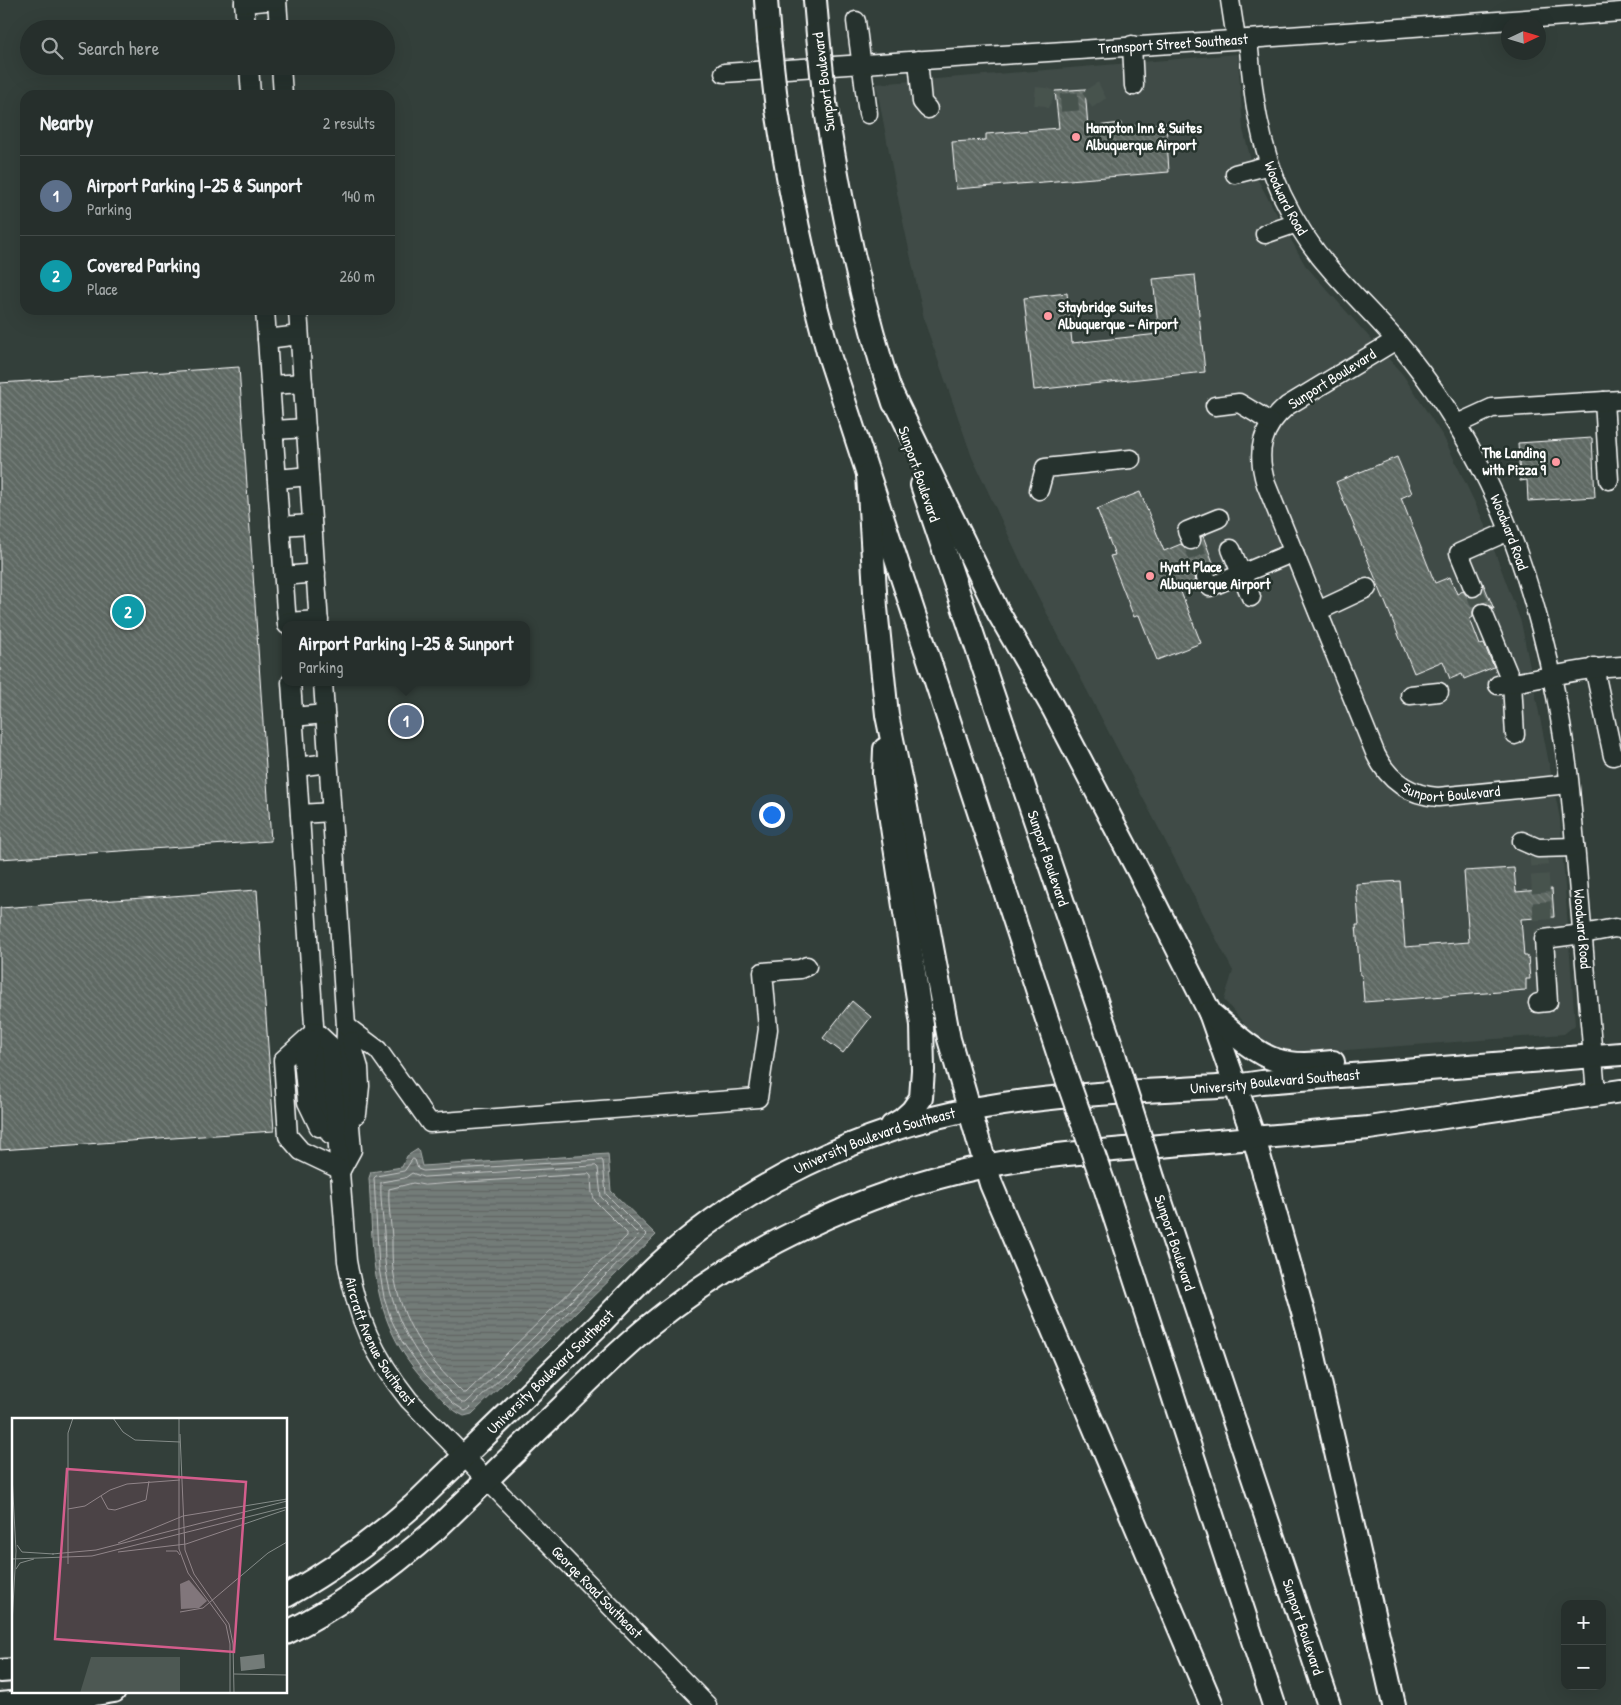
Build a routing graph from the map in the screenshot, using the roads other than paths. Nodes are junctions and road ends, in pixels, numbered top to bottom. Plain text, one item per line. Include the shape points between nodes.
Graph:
1 (277, 0) edge
2 (766, 0) edge
3 (815, 0) edge
4 (1230, 0) edge
5 (244, 1) edge
6 (1621, 12) edge
7 (245, 20) edge
8 (278, 20) edge
9 (856, 21) dead end
10 (1242, 39) junction
11 (1132, 45) junction
12 (918, 60) junction
13 (862, 64) junction
14 (724, 73) dead end
15 (250, 75) edge
16 (282, 75) edge
17 (1134, 86) dead end
18 (251, 90) edge
19 (283, 90) edge
20 (928, 109) dead end
21 (868, 114) dead end
22 (1270, 165) junction
23 (1235, 174) dead end
24 (1297, 223) junction
25 (1265, 234) dead end
26 (266, 315) edge
27 (298, 315) edge
28 (299, 335) junction
29 (267, 339) junction
30 (1396, 340) junction
31 (303, 383) junction
32 (271, 385) junction
33 (890, 390) junction
34 (1612, 400) edge
35 (1215, 406) dead end
36 (1271, 423) junction
37 (1456, 424) junction
38 (306, 428) junction
39 (274, 430) junction
40 (1131, 460) dead end
41 (868, 475) junction
42 (309, 476) junction
43 (277, 479) junction
44 (1609, 480) dead end
45 (1039, 490) dead end
46 (1219, 518) dead end
47 (312, 524) junction
48 (280, 526) junction
49 (1509, 531) junction
50 (1191, 540) dead end
51 (1231, 549) dead end
52 (1294, 552) junction
53 (316, 573) junction
54 (1241, 574) junction
55 (284, 576) junction
56 (1206, 577) dead end
57 (1473, 587) tunnel mouth
58 (1367, 588) dead end
59 (1251, 597) dead end
60 (1318, 611) junction
61 (1483, 613) tunnel mouth
62 (287, 621) edge
63 (319, 621) edge
64 (1621, 666) edge
65 (1594, 668) junction
66 (1552, 676) junction
67 (1505, 684) junction
68 (291, 686) edge
69 (323, 686) edge
70 (1439, 692) dead end
71 (1410, 695) dead end
72 (325, 714) junction
73 (887, 716) junction
74 (293, 717) junction
75 (1515, 735) dead end
76 (1613, 756) dead end
77 (328, 763) junction
78 (297, 766) junction
79 (1569, 784) junction
80 (332, 812) junction
81 (300, 814) junction
82 (1522, 841) dead end
83 (1575, 847) junction
84 (1621, 929) edge
85 (1583, 934) junction
86 (807, 966) dead end
87 (1538, 1003) dead end
88 (1210, 1013) junction
89 (346, 1026) junction
90 (314, 1031) junction
91 (1621, 1054) edge
92 (1593, 1056) junction
93 (1544, 1060) junction
94 (1235, 1086) junction
95 (1621, 1091) edge
96 (1596, 1093) junction
97 (970, 1110) junction
98 (1254, 1138) junction
99 (866, 1140) junction
100 (986, 1167) junction
101 (341, 1170) junction
102 (464, 1457) junction
103 (486, 1480) junction
104 (288, 1595) edge
105 (288, 1632) edge
106 (108, 1692) edge
107 (0, 1704) edge
108 (707, 1705) edge
109 (1212, 1705) edge
110 (1274, 1705) edge
111 (1329, 1705) edge
112 (1394, 1705) edge

1 - 5 street
1 - 8 street
2 - 41 main road, bridge via 777,109 790,192 828,352
3 - 33 main road, Sunport Boulevard, bridge via 835,167 850,242
4 - 10 street, Woodward Road
5 - 7 street
6 - 10 street, Transport Street Southeast
9 - 13 street
10 - 11 street, Transport Street Southeast
10 - 22 street, Woodward Road
11 - 12 street, Transport Street Southeast
11 - 17 street
12 - 13 street, Transport Street Southeast
12 - 20 street via 922,102
13 - 14 street, Transport Street Southeast
13 - 21 street
15 - 18 street
16 - 19 street
22 - 23 street
22 - 24 street, Woodward Road
24 - 25 street
24 - 30 street, Woodward Road via 1331,271
26 - 29 street
27 - 28 street
28 - 29 street
28 - 31 street
29 - 32 street
30 - 36 street, Sunport Boulevard via 1287,406
30 - 37 street, Woodward Road
31 - 32 street
31 - 38 street
32 - 39 street
33 - 88 main road via 998,612 1062,725
33 - 111 main road, Sunport Boulevard, bridge via 1113,1050
34 - 37 street via 1492,408
34 - 44 street
35 - 36 street via 1239,403
36 - 52 street, Sunport Boulevard via 1262,446 1262,472
37 - 49 street, Woodward Road via 1489,483
38 - 39 street
38 - 42 street
39 - 43 street
40 - 45 street via 1045,468
41 - 73 main road
41 - 110 main road, bridge
42 - 43 street
42 - 47 street
43 - 48 street
46 - 50 street via 1187,531
47 - 48 street
47 - 53 street
48 - 55 street
49 - 57 street via 1460,554
49 - 66 street, Woodward Road via 1526,579
51 - 54 street
52 - 54 street
52 - 60 street, Sunport Boulevard
53 - 55 street
53 - 63 street
54 - 56 street via 1210,587
54 - 59 street
55 - 62 street
58 - 60 street
60 - 79 street, Sunport Boulevard via 1376,755 1397,783 1417,794 1438,797
61 - 67 street
64 - 65 street
65 - 66 street
65 - 76 street
66 - 67 street
66 - 79 street, Woodward Road
67 - 75 street
68 - 74 street
69 - 72 street
70 - 71 street
72 - 74 street
72 - 77 street
73 - 97 main road via 949,1039
73 - 99 main road via 884,774 922,1025 923,1070 921,1098 912,1111
74 - 78 street
77 - 78 street
77 - 80 street
78 - 81 street
79 - 83 street, Woodward Road
80 - 81 street
80 - 89 street
81 - 90 street
82 - 83 street via 1538,848
83 - 85 street, Woodward Road
84 - 85 street
85 - 87 street via 1544,939 1548,1002
85 - 92 street, Woodward Road
86 - 89 street via 763,972 768,1029 758,1098 430,1123 378,1050
88 - 93 main road via 1260,1052 1274,1060 1289,1063 1317,1064 1504,1049 1530,1052
88 - 94 main road
89 - 101 street via 345,1065 352,1150
90 - 101 street, Aircraft Avenue Southeast via 330,1045
90 - 101 street via 303,1059 307,1102
90 - 101 street via 283,1060 288,1136 300,1151
91 - 92 main road, University Boulevard Southeast
92 - 93 main road, University Boulevard Southeast
92 - 96 street, Woodward Road
93 - 94 main road, University Boulevard Southeast
94 - 97 main road, University Boulevard Southeast via 1057,1098
94 - 98 main road
95 - 96 main road
96 - 98 main road via 1369,1128
97 - 99 main road, University Boulevard Southeast via 940,1116
97 - 100 main road
98 - 100 main road via 1067,1154
98 - 112 main road via 1308,1330
99 - 102 main road, University Boulevard Southeast via 811,1163 757,1192 689,1239 627,1295
100 - 103 main road via 940,1178 858,1205 779,1241 721,1275 621,1350
100 - 109 main road
101 - 102 street, Aircraft Avenue Southeast via 347,1261 367,1335 398,1387
102 - 103 street, Aircraft Avenue Southeast
102 - 104 main road, University Boulevard Southeast via 383,1532
103 - 105 main road via 436,1529 370,1583
103 - 108 street, George Road Southeast
106 - 107 main road

